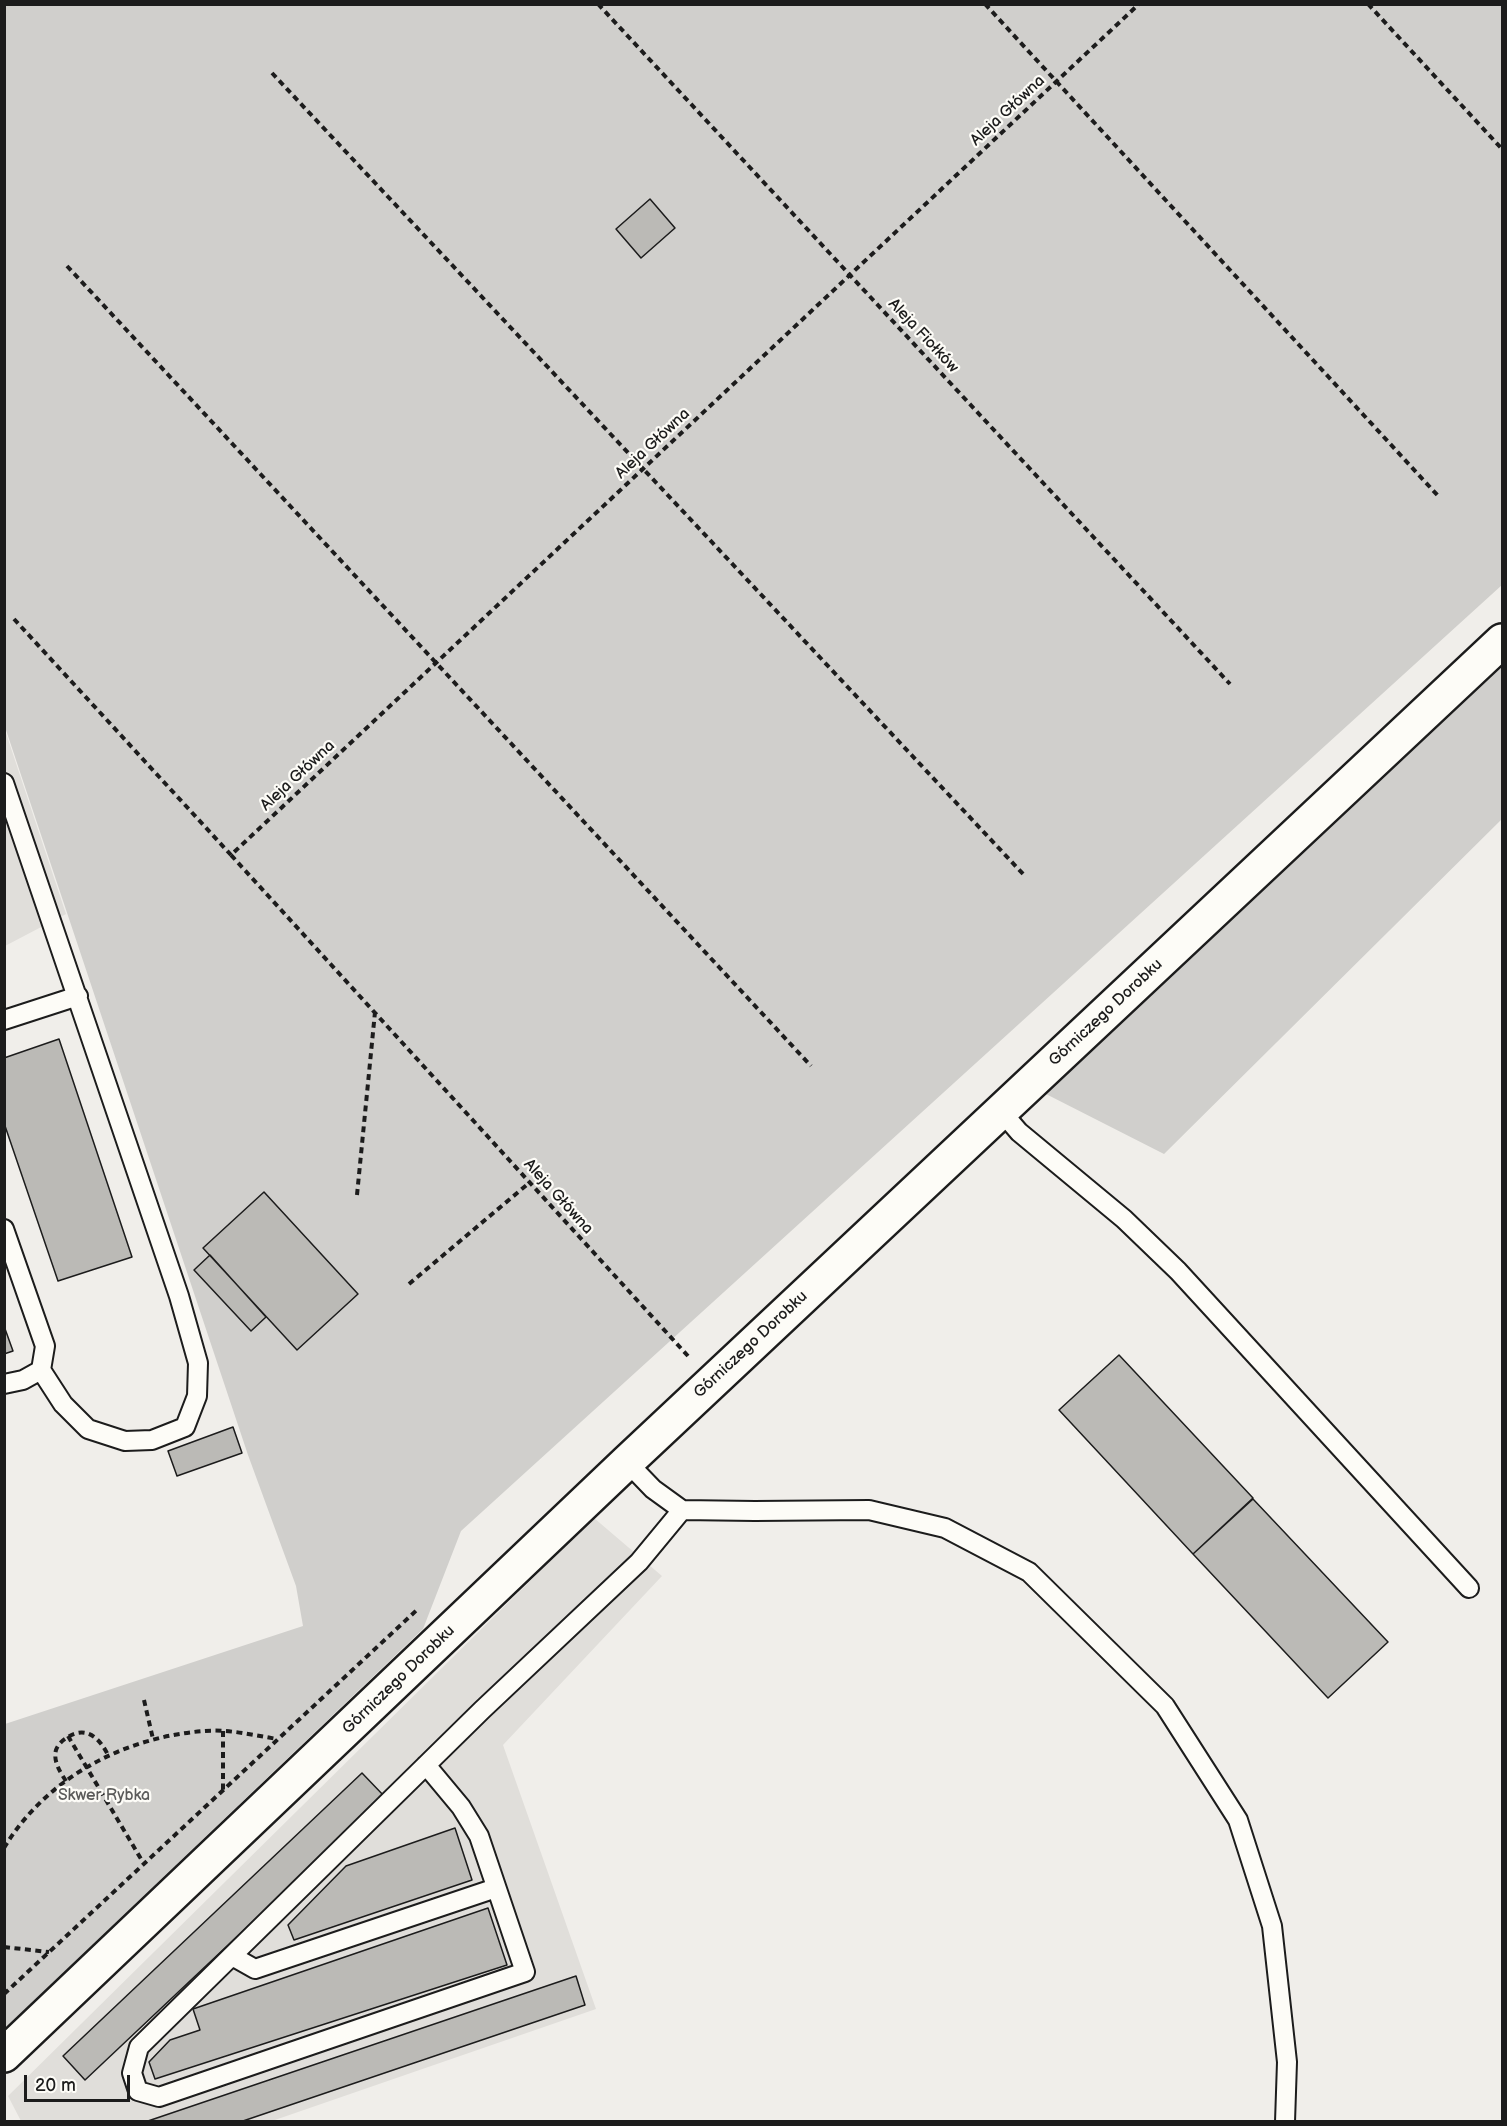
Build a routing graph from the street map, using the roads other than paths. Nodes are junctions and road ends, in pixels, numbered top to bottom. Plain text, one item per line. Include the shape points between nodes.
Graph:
1 (1503, 641) edge
2 (4, 783) edge
3 (78, 996) junction
4 (4, 1020) edge
5 (1000, 1112) junction
6 (4, 1229) edge
7 (41, 1370) junction
8 (4, 1384) edge
9 (627, 1462) junction
10 (682, 1510) junction
11 (1469, 1588) dead end
12 (426, 1765) junction
13 (496, 1888) junction
14 (232, 1956) junction
15 (4, 2055) edge
16 (1285, 2121) edge

1 - 5 street, Górniczego Dorobku
2 - 3 lane
3 - 4 lane
3 - 7 lane via 179,1296 198,1363 197,1396 185,1427 152,1440 125,1441 88,1429 63,1404
5 - 9 street, Górniczego Dorobku
5 - 11 lane via 1178,1271
6 - 7 lane via 45,1346
7 - 8 lane
9 - 10 lane via 653,1489
9 - 15 street, Górniczego Dorobku
10 - 12 lane via 639,1562
10 - 16 lane via 869,1510 945,1528 1029,1572 1165,1706 1238,1820 1272,1926 1287,2062
12 - 13 lane via 479,1836
12 - 14 lane
13 - 14 lane via 255,1969
13 - 14 lane via 525,1972 159,2097 138,2091 132,2073 139,2047

